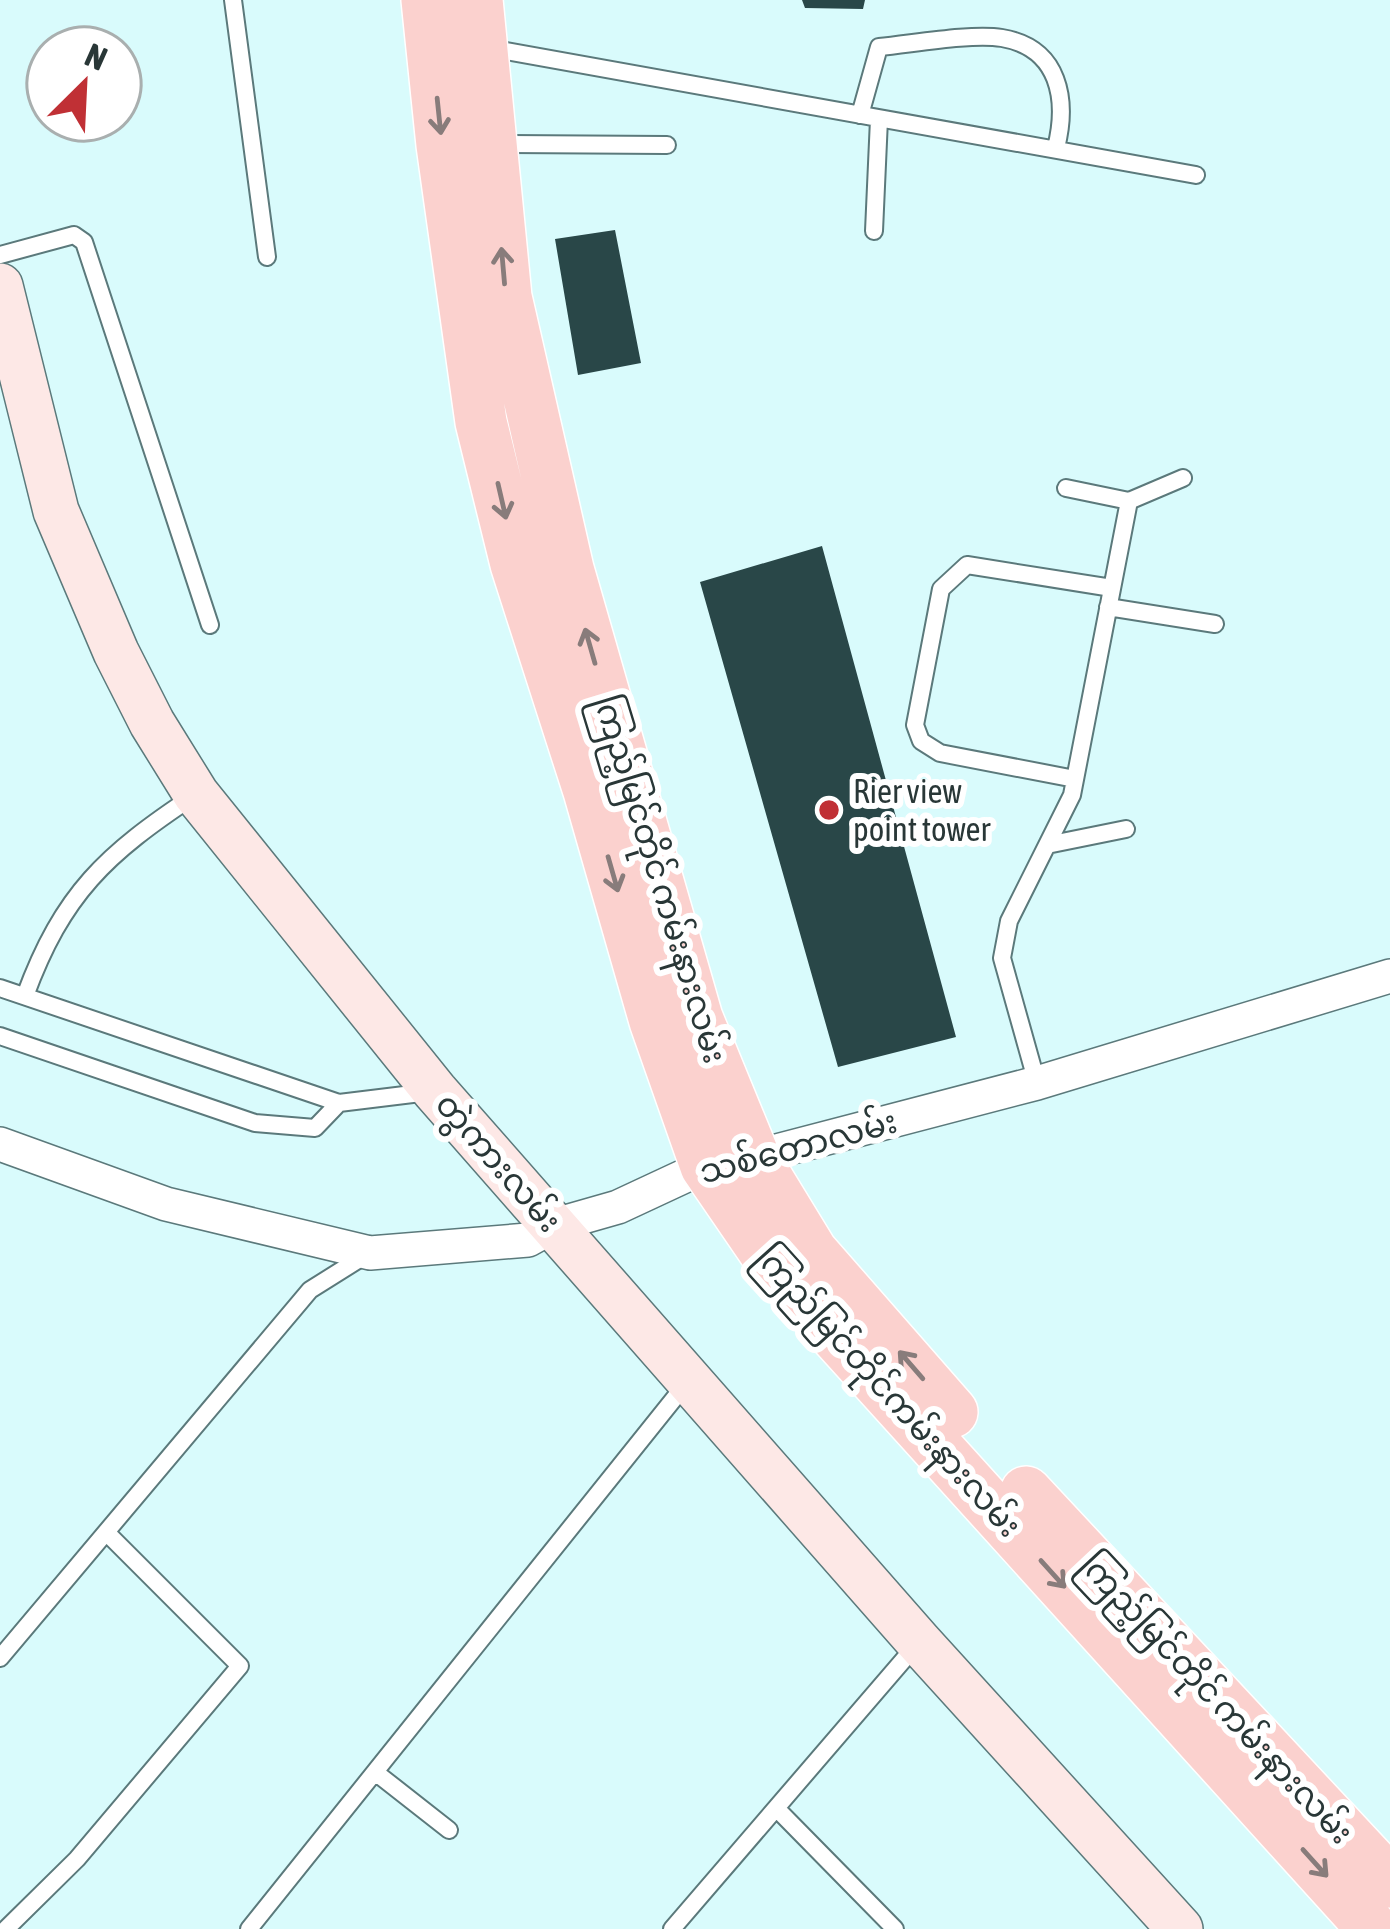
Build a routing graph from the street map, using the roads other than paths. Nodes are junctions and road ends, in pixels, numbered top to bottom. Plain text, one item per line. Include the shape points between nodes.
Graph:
1 (233, 0) edge
2 (427, 0) edge
3 (480, 23) edge
4 (860, 115) junction
5 (879, 118) junction
6 (492, 144) junction
7 (667, 145) dead end
8 (1056, 148) junction
9 (1196, 175) dead end
10 (874, 231) dead end
11 (0, 255) edge
12 (266, 257) dead end
13 (0, 286) edge
14 (535, 415) junction
15 (481, 422) junction
16 (1183, 478) dead end
17 (1066, 488) dead end
18 (1129, 501) junction
19 (1110, 597) junction
20 (1214, 624) dead end
21 (210, 626) dead end
22 (1075, 779) junction
23 (196, 794) junction
24 (1126, 829) dead end
25 (1048, 845) junction
26 (1390, 976) edge
27 (0, 988) edge
28 (25, 996) junction
29 (0, 1036) edge
30 (1037, 1083) junction
31 (435, 1091) junction
32 (339, 1102) junction
33 (0, 1144) edge
34 (730, 1161) junction
35 (555, 1225) junction
36 (370, 1252) junction
37 (690, 1380) junction
38 (943, 1428) junction
39 (107, 1533) junction
40 (919, 1642) junction
41 (0, 1658) edge
42 (375, 1772) junction
43 (776, 1808) junction
44 (449, 1830) dead end
45 (1390, 1882) edge
46 (17, 1926) edge
47 (249, 1929) edge
48 (672, 1929) edge
49 (896, 1929) edge
50 (1180, 1929) edge
51 (1373, 1929) edge

1 - 12 lane
2 -> 15 main road, ကြည့်မြင်တိုင် ကမ်းနားလမ်း
3 - 4 lane
3 - 6 main road, ကြည့်မြင်တိုင် ကမ်းနားလမ်း
4 - 5 lane
4 - 8 lane via 879,47 1000,38 1048,64 1061,89
5 - 8 lane
5 - 10 lane
6 - 7 lane
14 -> 6 main road, ကြည့်မြင်တိုင် ကမ်းနားလမ်း via 506,297
8 - 9 lane
11 - 21 lane via 74,235 84,242
13 - 23 main road, တွဲကားလမ်း via 56,511 116,652
14 - 15 main road
34 -> 14 main road, ကြည့်မြင်တိုင် ကမ်းနားလမ်း via 568,568
15 -> 34 main road, ကြည့်မြင်တိုင် ကမ်းနားလမ်း via 516,564 655,1021
16 - 18 lane
17 - 18 lane
18 - 19 lane
19 - 20 lane
19 - 22 lane
19 - 22 lane via 967,565 941,589 915,725 922,741 940,753
22 - 25 lane
23 - 28 lane via 132,837 77,893
23 - 31 main road, တွဲကားလမ်း
24 - 25 lane
25 - 30 lane via 1009,921 1002,958
26 - 30 street, သစ်တောလမ်း
27 - 28 lane
28 - 32 lane
29 - 32 lane via 255,1123 315,1128
30 - 34 street, သစ်တောလမ်း
31 - 32 lane
31 - 35 main road, တွဲကားလမ်း
33 - 36 street, သစ်တောလမ်း via 166,1204
34 - 35 street, သစ်တောလမ်း
34 - 38 main road, ကြည့်မြင်တိုင် ကမ်းနားလမ်း via 812,1252
35 - 36 street, သစ်တောလမ်း via 527,1240
35 - 37 main road, တွဲကားလမ်း
36 - 39 lane via 310,1290
37 - 40 main road, တွဲကားလမ်း
37 - 42 lane
38 - 45 main road, ကြည့်မြင်တိုင် ကမ်းနားလမ်း
38 -> 51 main road, ကြည်မြင်တိုင်ကမ်းနားလမ်း
39 - 41 lane
39 - 46 lane via 240,1666
40 - 43 lane
40 - 50 main road, တွဲကားလမ်း
42 - 44 lane
42 - 47 lane
43 - 48 lane
43 - 49 lane

